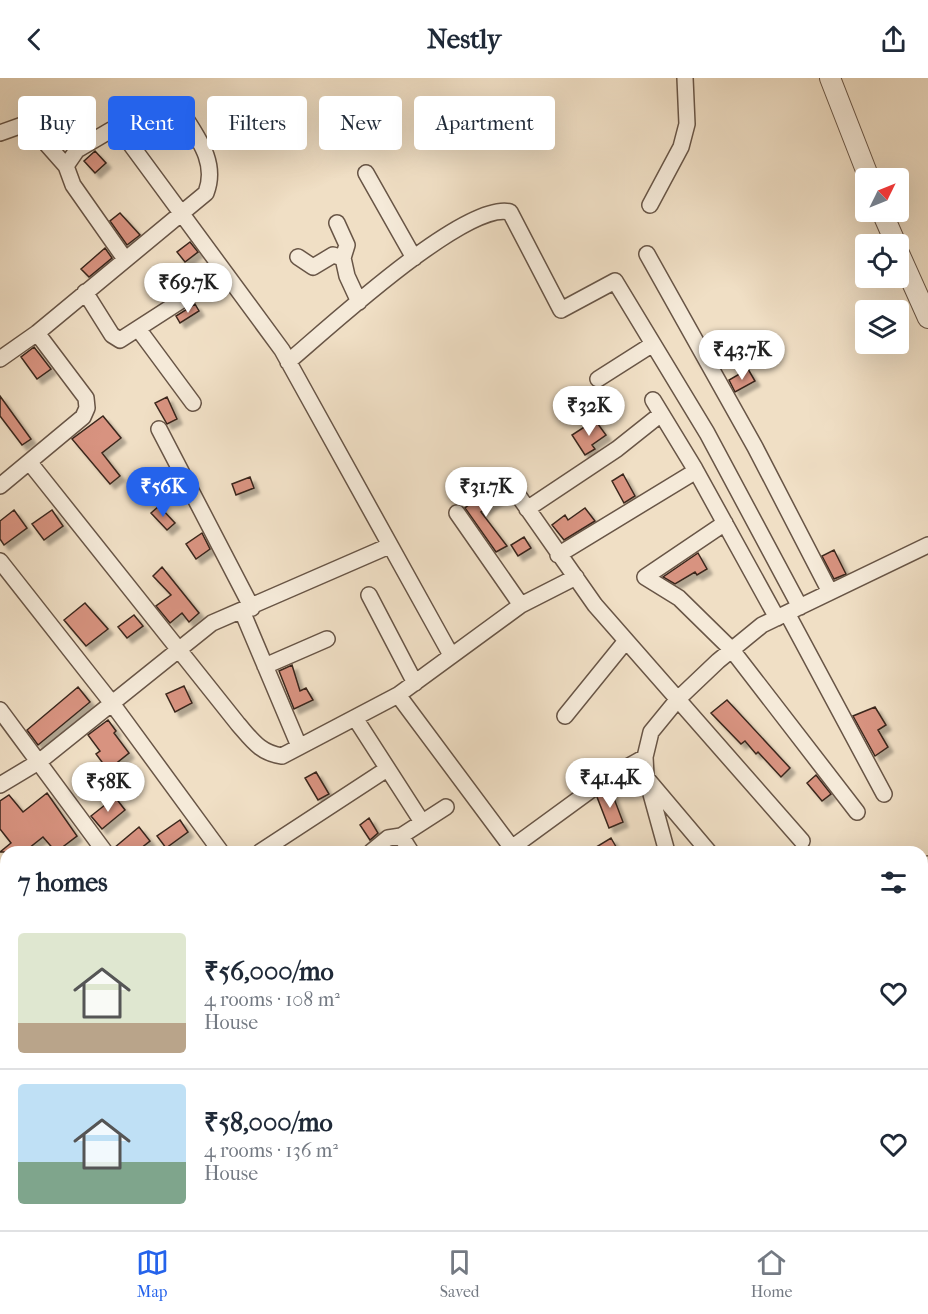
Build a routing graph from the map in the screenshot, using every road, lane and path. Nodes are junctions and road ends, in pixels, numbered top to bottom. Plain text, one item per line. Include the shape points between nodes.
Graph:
1 (685, 78) edge
2 (830, 78) edge
3 (0, 133) edge
4 (195, 134) edge
5 (66, 166) junction
6 (865, 168) edge
7 (366, 173) dead end
8 (651, 205) dead end
9 (181, 215) junction
10 (337, 223) dead end
11 (647, 254) dead end
12 (298, 257) dead end
13 (343, 258) junction
14 (414, 258) junction
15 (125, 259) junction
16 (224, 273) junction
17 (909, 276) edge
18 (85, 292) junction
19 (359, 302) junction
20 (928, 318) edge
21 (139, 330) junction
22 (38, 333) junction
23 (652, 344) junction
24 (0, 358) edge
25 (288, 362) junction
26 (598, 379) dead end
27 (653, 400) dead end
28 (193, 403) dead end
29 (662, 414) junction
30 (159, 429) dead end
31 (30, 463) junction
32 (696, 471) junction
33 (0, 486) edge
34 (513, 488) dead end
35 (527, 508) junction
36 (457, 513) dead end
37 (725, 523) junction
38 (928, 545) edge
39 (389, 546) junction
40 (558, 555) junction
41 (0, 561) edge
42 (576, 577) junction
43 (830, 592) junction
44 (369, 595) dead end
45 (521, 605) junction
46 (247, 609) junction
47 (788, 612) junction
48 (327, 639) dead end
49 (626, 642) junction
50 (178, 648) junction
51 (732, 650) junction
52 (451, 655) junction
53 (265, 666) junction
54 (415, 684) junction
55 (398, 695) junction
56 (678, 699) junction
57 (111, 702) junction
58 (0, 710) edge
59 (565, 716) dead end
60 (355, 718) junction
61 (299, 746) junction
62 (645, 757) junction
63 (40, 761) junction
64 (387, 769) junction
65 (646, 777) junction
66 (0, 785) edge
67 (884, 794) dead end
68 (446, 807) dead end
69 (856, 812) dead end
70 (422, 822) junction
71 (401, 836) junction
72 (802, 841) dead end
73 (101, 846) edge
74 (217, 846) edge
75 (269, 846) edge
76 (379, 846) edge
77 (407, 846) edge
78 (506, 846) edge
79 (514, 846) edge
80 (665, 846) edge
81 (705, 846) edge

1 - 8 street via 687,124 681,147
2 - 6 street
3 - 5 street via 28,123
4 - 9 street via 208,156 212,180 206,193
5 - 9 street via 77,150 111,130 119,131
5 - 15 street via 73,185
7 - 14 street
9 - 15 street
9 - 16 street
10 - 13 street via 347,245
11 - 43 street via 755,447
12 - 13 street via 313,267 333,255
13 - 19 street
14 - 19 street
14 - 23 street via 489,212 510,212 561,310 615,281
15 - 18 street
16 - 21 street
16 - 25 street
17 - 20 street
18 - 21 street via 115,339
18 - 22 street
19 - 25 street
21 - 28 street
22 - 24 street
22 - 31 street via 86,398 87,408 83,417
23 - 26 street
23 - 47 street via 707,433
25 - 39 street
27 - 29 street
29 - 32 street
29 - 35 street via 616,450
30 - 46 street
31 - 33 street
31 - 50 street
32 - 37 street
32 - 40 street
34 - 35 street
35 - 40 street
36 - 45 street
37 - 47 street
37 - 51 street via 645,576 679,598
38 - 43 street
39 - 46 street
39 - 52 street
40 - 42 street
41 - 57 street
42 - 45 street
42 - 49 street
43 - 47 street
44 - 54 street
45 - 52 street
46 - 50 street via 212,624
46 - 53 street
47 - 51 street via 762,625
47 - 67 street
48 - 53 street
49 - 56 street
49 - 59 street
50 - 57 street
50 - 61 street via 260,749 282,756
51 - 56 street
51 - 69 street
52 - 54 street
53 - 61 street
54 - 55 street
55 - 60 street
55 - 78 street
56 - 62 street via 651,732
56 - 72 street
57 - 63 street
57 - 74 street
58 - 63 street
60 - 61 street
60 - 64 street
62 - 65 street
62 - 79 street via 606,779
63 - 66 street
63 - 73 street
64 - 70 street
64 - 75 street
65 - 80 street
65 - 81 street
68 - 70 street
70 - 71 street
71 - 76 street via 388,838
71 - 77 street

